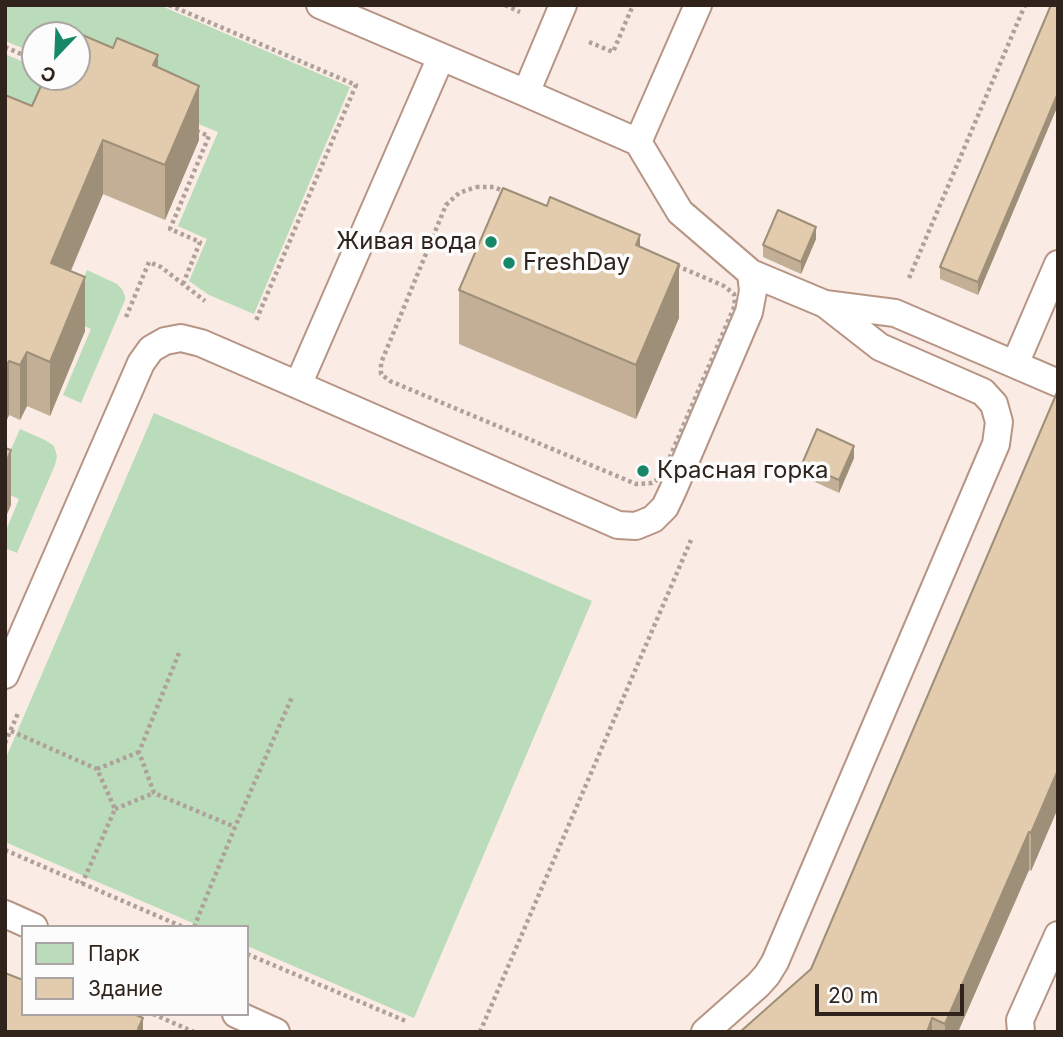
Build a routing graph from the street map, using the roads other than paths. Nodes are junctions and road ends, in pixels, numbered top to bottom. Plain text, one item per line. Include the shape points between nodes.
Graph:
1 (320, 5) edge
2 (563, 5) edge
3 (698, 5) edge
4 (442, 57) junction
5 (526, 93) junction
6 (639, 142) junction
7 (1058, 264) edge
8 (751, 273) junction
9 (825, 304) junction
10 (1015, 364) junction
11 (1058, 383) edge
12 (298, 385) junction
13 (5, 675) edge
14 (5, 914) edge
15 (30, 925) edge
16 (1058, 935) edge
17 (240, 1016) edge
18 (276, 1032) edge
19 (705, 1032) edge
20 (1021, 1032) edge

1 - 4 lane
2 - 5 lane
3 - 6 lane
4 - 5 lane
4 - 12 lane
5 - 6 lane
6 - 8 lane via 680,212
7 - 10 lane
8 - 9 lane
8 - 12 lane via 749,312 673,490 653,519 636,526 618,525
9 - 10 lane via 895,313
9 - 19 lane via 880,347 982,392 994,404 999,422 996,444 775,962 758,985
10 - 11 lane
12 - 13 lane via 181,338 151,349
14 - 15 lane
16 - 20 lane via 1020,1020
17 - 18 lane

